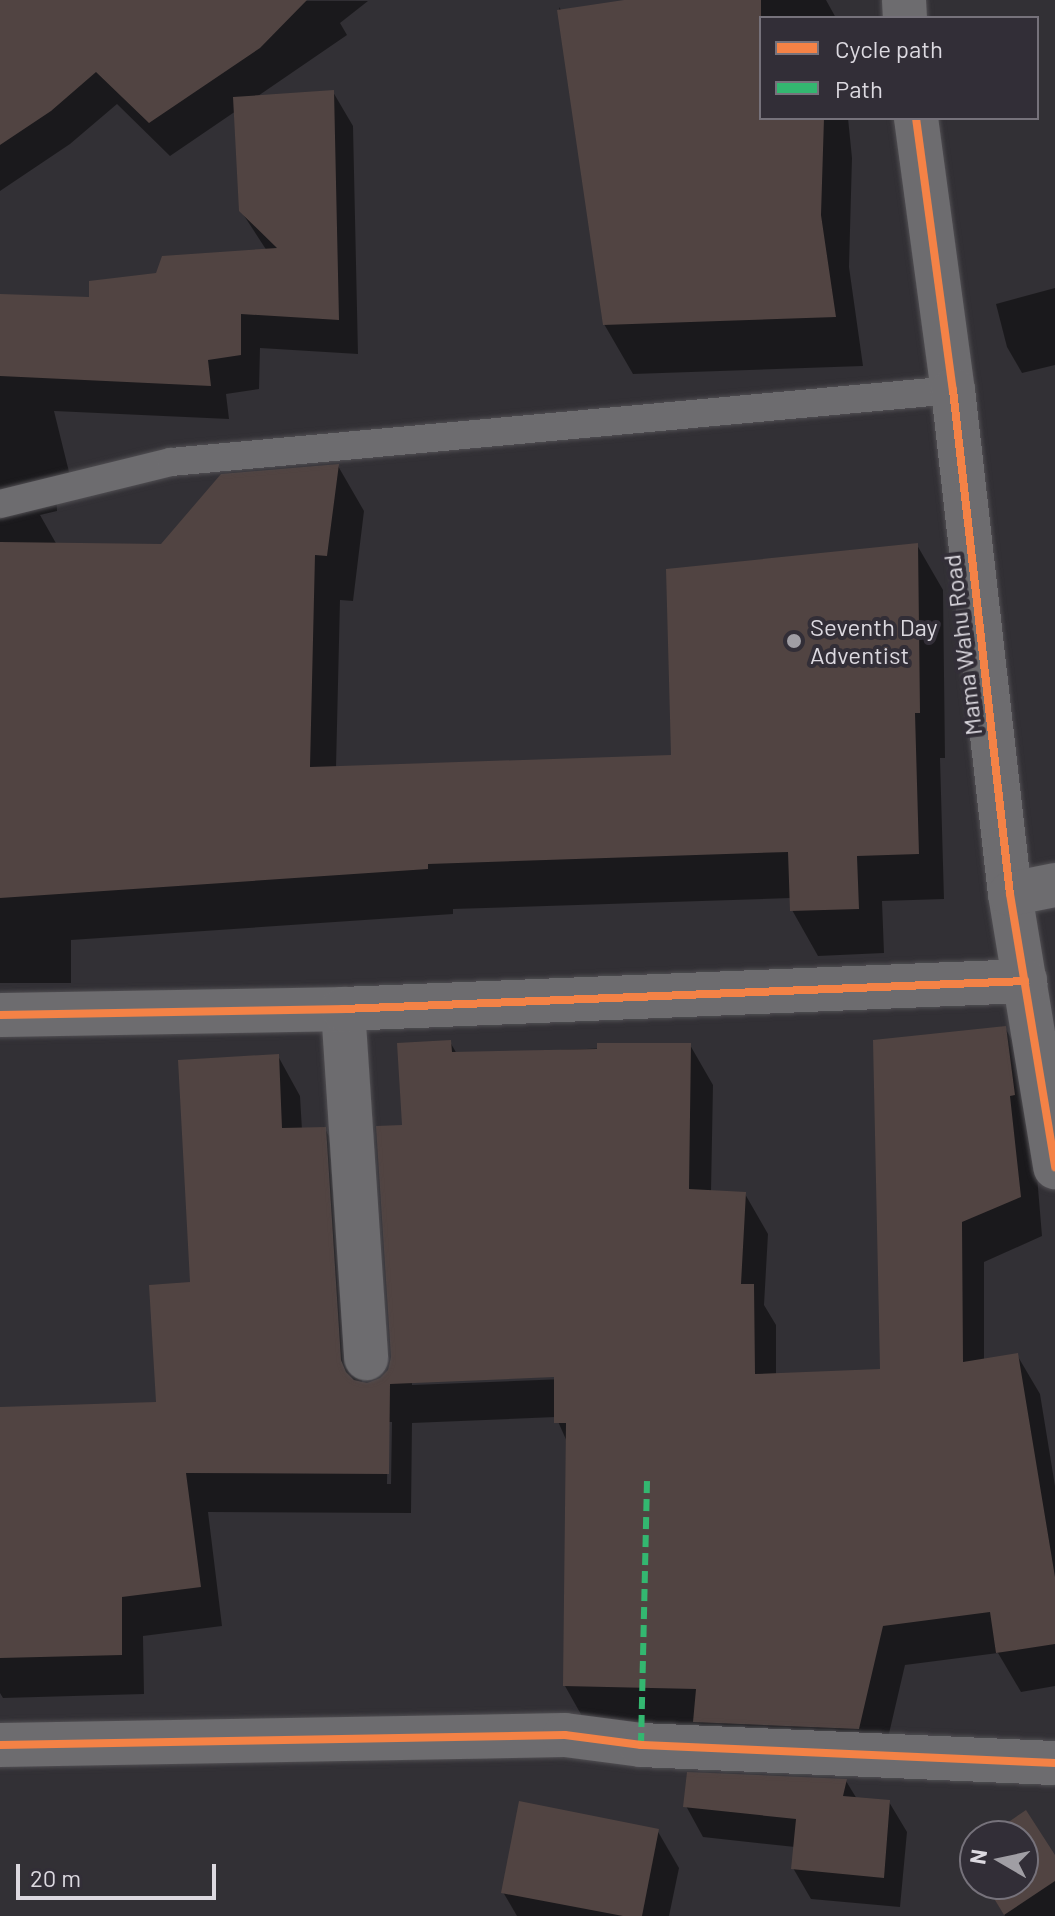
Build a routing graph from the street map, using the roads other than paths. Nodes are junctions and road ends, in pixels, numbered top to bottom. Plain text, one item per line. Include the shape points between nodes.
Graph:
1 (916, 120) edge
2 (953, 390) junction
3 (0, 504) edge
4 (1055, 885) edge
5 (1010, 894) junction
6 (1025, 981) junction
7 (343, 1009) junction
8 (0, 1015) edge
9 (1055, 1167) edge
10 (366, 1358) dead end
11 (0, 1745) edge
12 (1055, 1763) edge

1 - 2 street, Mama Wahu Road
2 - 3 lane via 171,462
2 - 5 street, Mama Wahu Road
4 - 5 street
5 - 6 street, Mama Wahu Road
6 - 7 street
6 - 9 street, Mama Wahu Road
7 - 8 street
7 - 10 street
11 - 12 street via 565,1735 641,1745

